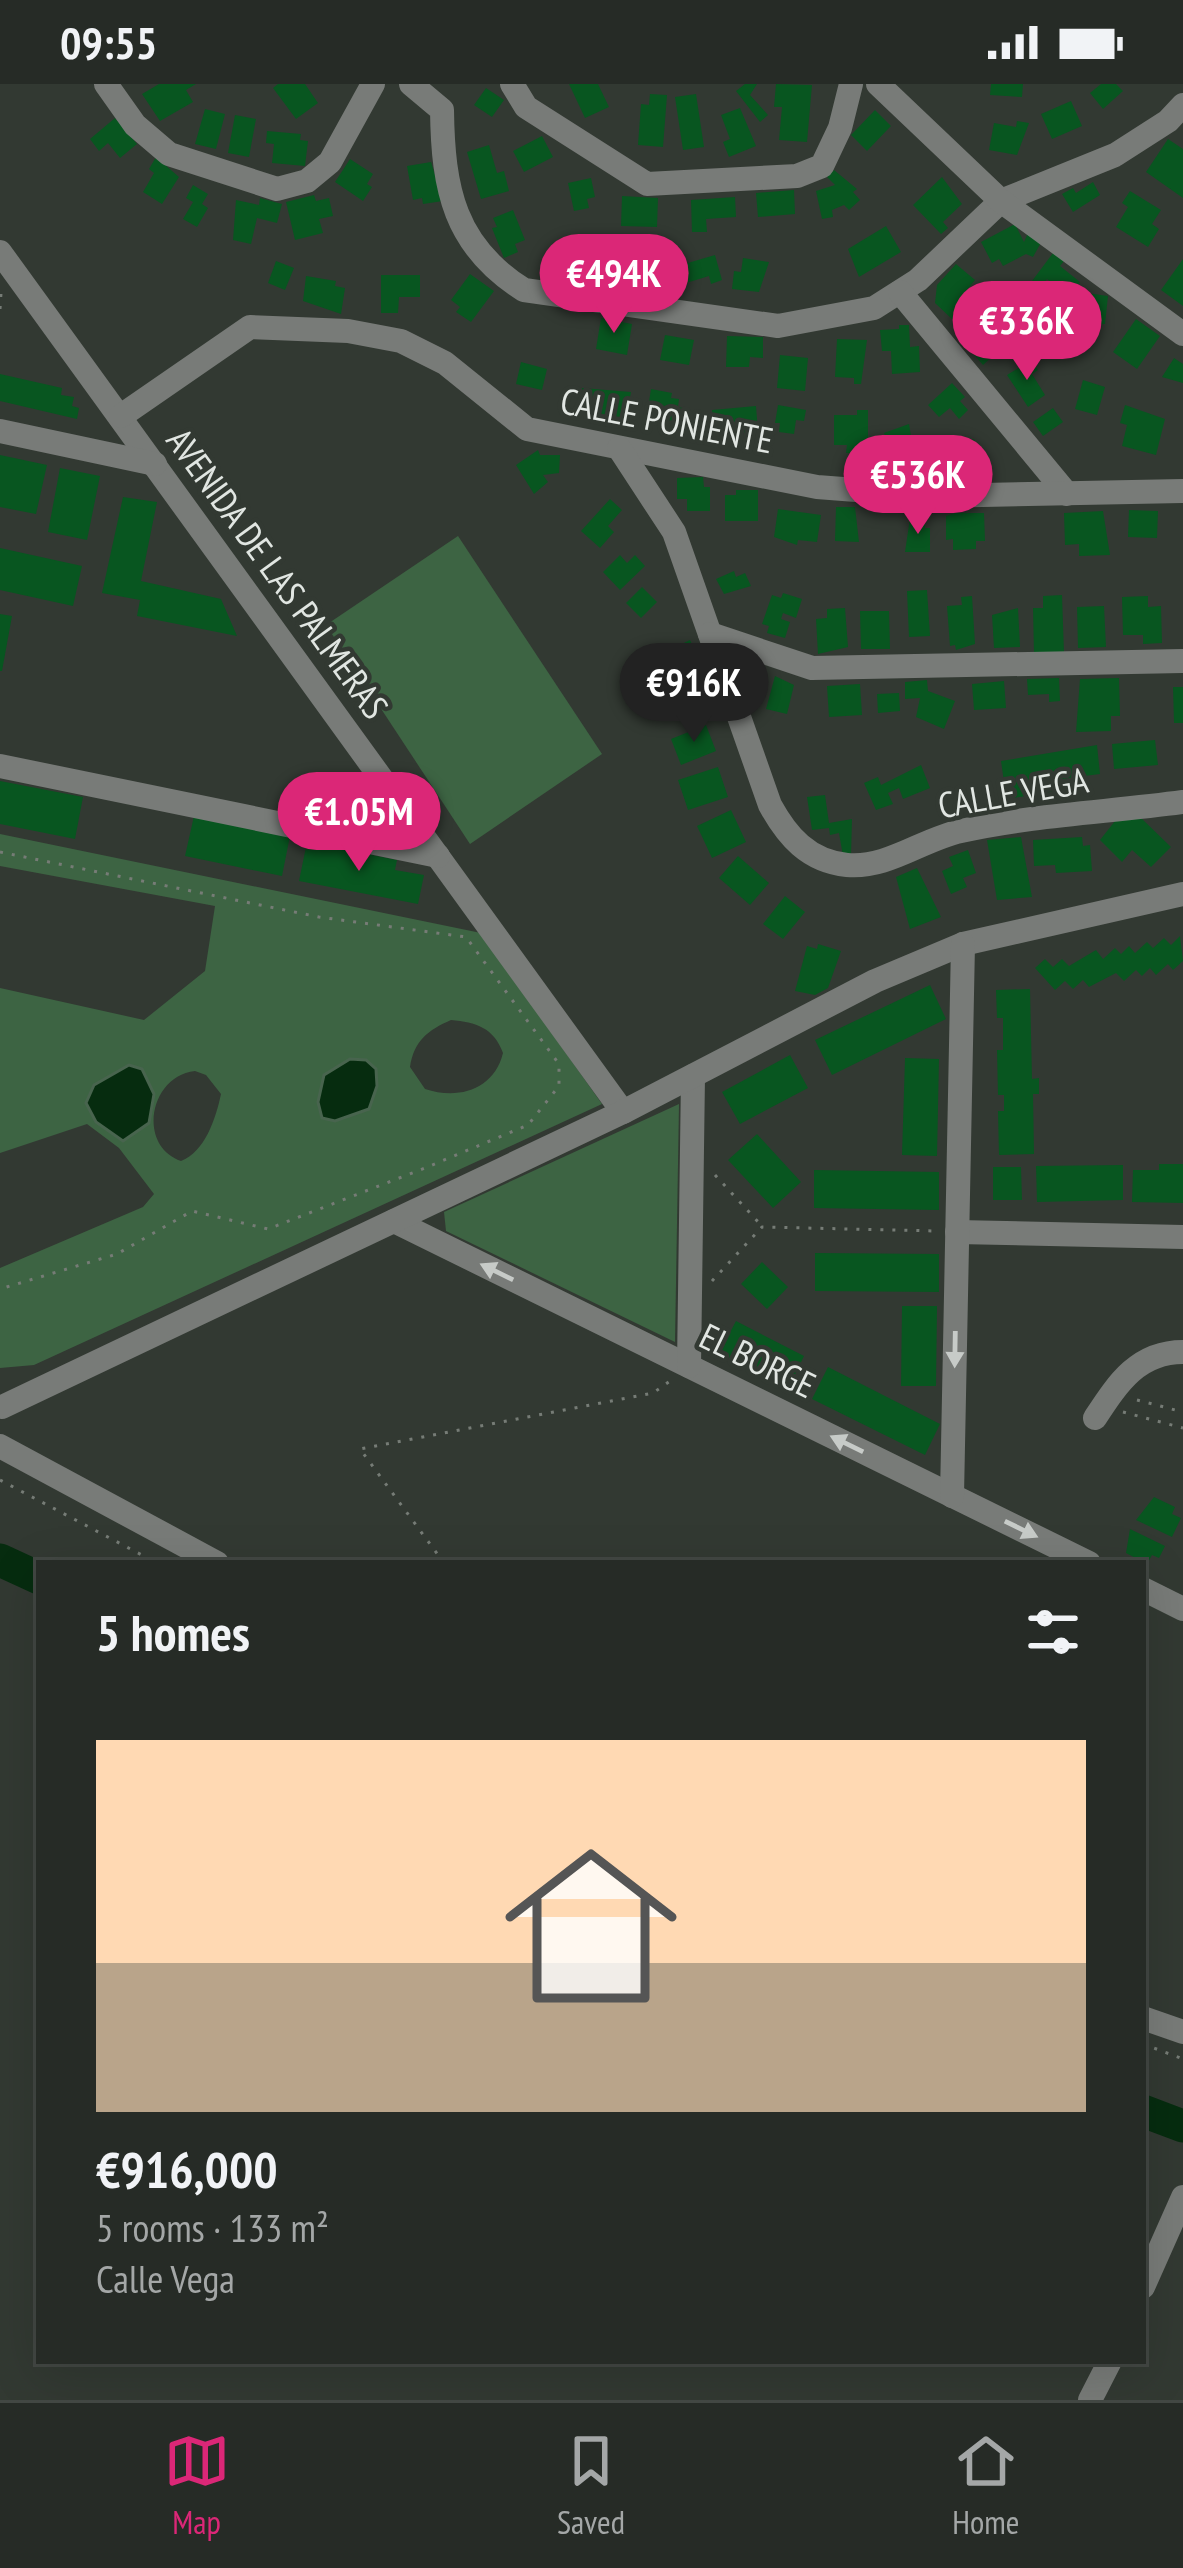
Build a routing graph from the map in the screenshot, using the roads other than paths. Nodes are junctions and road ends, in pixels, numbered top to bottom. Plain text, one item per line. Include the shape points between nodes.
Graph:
1 (106, 84) edge
2 (373, 84) edge
3 (411, 84) edge
4 (512, 84) edge
5 (851, 84) edge
6 (878, 84) edge
7 (1183, 105) edge
8 (1001, 201) junction
9 (0, 252) edge
10 (900, 292) junction
11 (1183, 334) edge
12 (121, 416) junction
13 (0, 431) edge
14 (619, 448) junction
15 (155, 464) junction
16 (1183, 491) edge
17 (1067, 494) junction
18 (710, 634) junction
19 (1183, 661) edge
20 (0, 766) edge
21 (1183, 802) edge
22 (438, 856) junction
23 (1183, 894) edge
24 (963, 944) junction
25 (693, 1076) junction
26 (623, 1112) junction
27 (394, 1221) junction
28 (958, 1232) junction
29 (1183, 1237) edge
30 (1183, 1352) edge
31 (689, 1366) junction
32 (1105, 1403) road end
33 (1, 1414) edge
34 (0, 1446) edge
35 (952, 1496) junction
36 (211, 1560) edge
37 (1083, 1560) edge
38 (1146, 1590) edge
39 (1183, 1609) edge
40 (1146, 2019) edge
41 (1183, 2032) edge
42 (1183, 2197) edge
43 (1146, 2280) edge
44 (1108, 2364) edge
45 (1090, 2400) edge

1 - 2 street via 169,154 277,189 308,181 330,162
3 - 10 street via 442,110 451,194 465,235 491,270 524,290 778,326 874,308
4 - 5 street via 526,107 647,184 797,176 822,166
6 - 8 street
7 - 8 street via 1115,154
8 - 10 street
8 - 11 street
9 - 12 street, AVENIDA DE LAS PALMERAS
10 - 17 street
12 - 14 street, CALLE PONIENTE via 250,327 348,331 401,341 445,363 527,429
12 - 15 street, AVENIDA DE LAS PALMERAS
13 - 15 street
14 - 17 street, CALLE PONIENTE via 817,487
14 - 18 street, CALLE VEGA via 674,532
15 - 22 street, AVENIDA DE LAS PALMERAS
16 - 17 street, CALLE PONIENTE
18 - 19 street via 812,668
18 - 21 street, CALLE VEGA via 770,805 788,838 816,856 848,866 959,831
20 - 22 street
22 - 26 street, AVENIDA DE LAS PALMERAS
23 - 24 street
24 - 25 street
24 - 28 street
25 - 26 street
25 - 31 street
26 - 27 street
31 -> 27 street, EL BORGE
27 - 33 street
28 - 29 street
28 -> 35 street
30 - 32 street via 1160,1352 1121,1377
35 -> 31 street, EL BORGE
34 - 36 street
35 -> 37 street, EL BORGE
38 - 39 street
40 - 41 street
42 - 43 street
44 - 45 street

